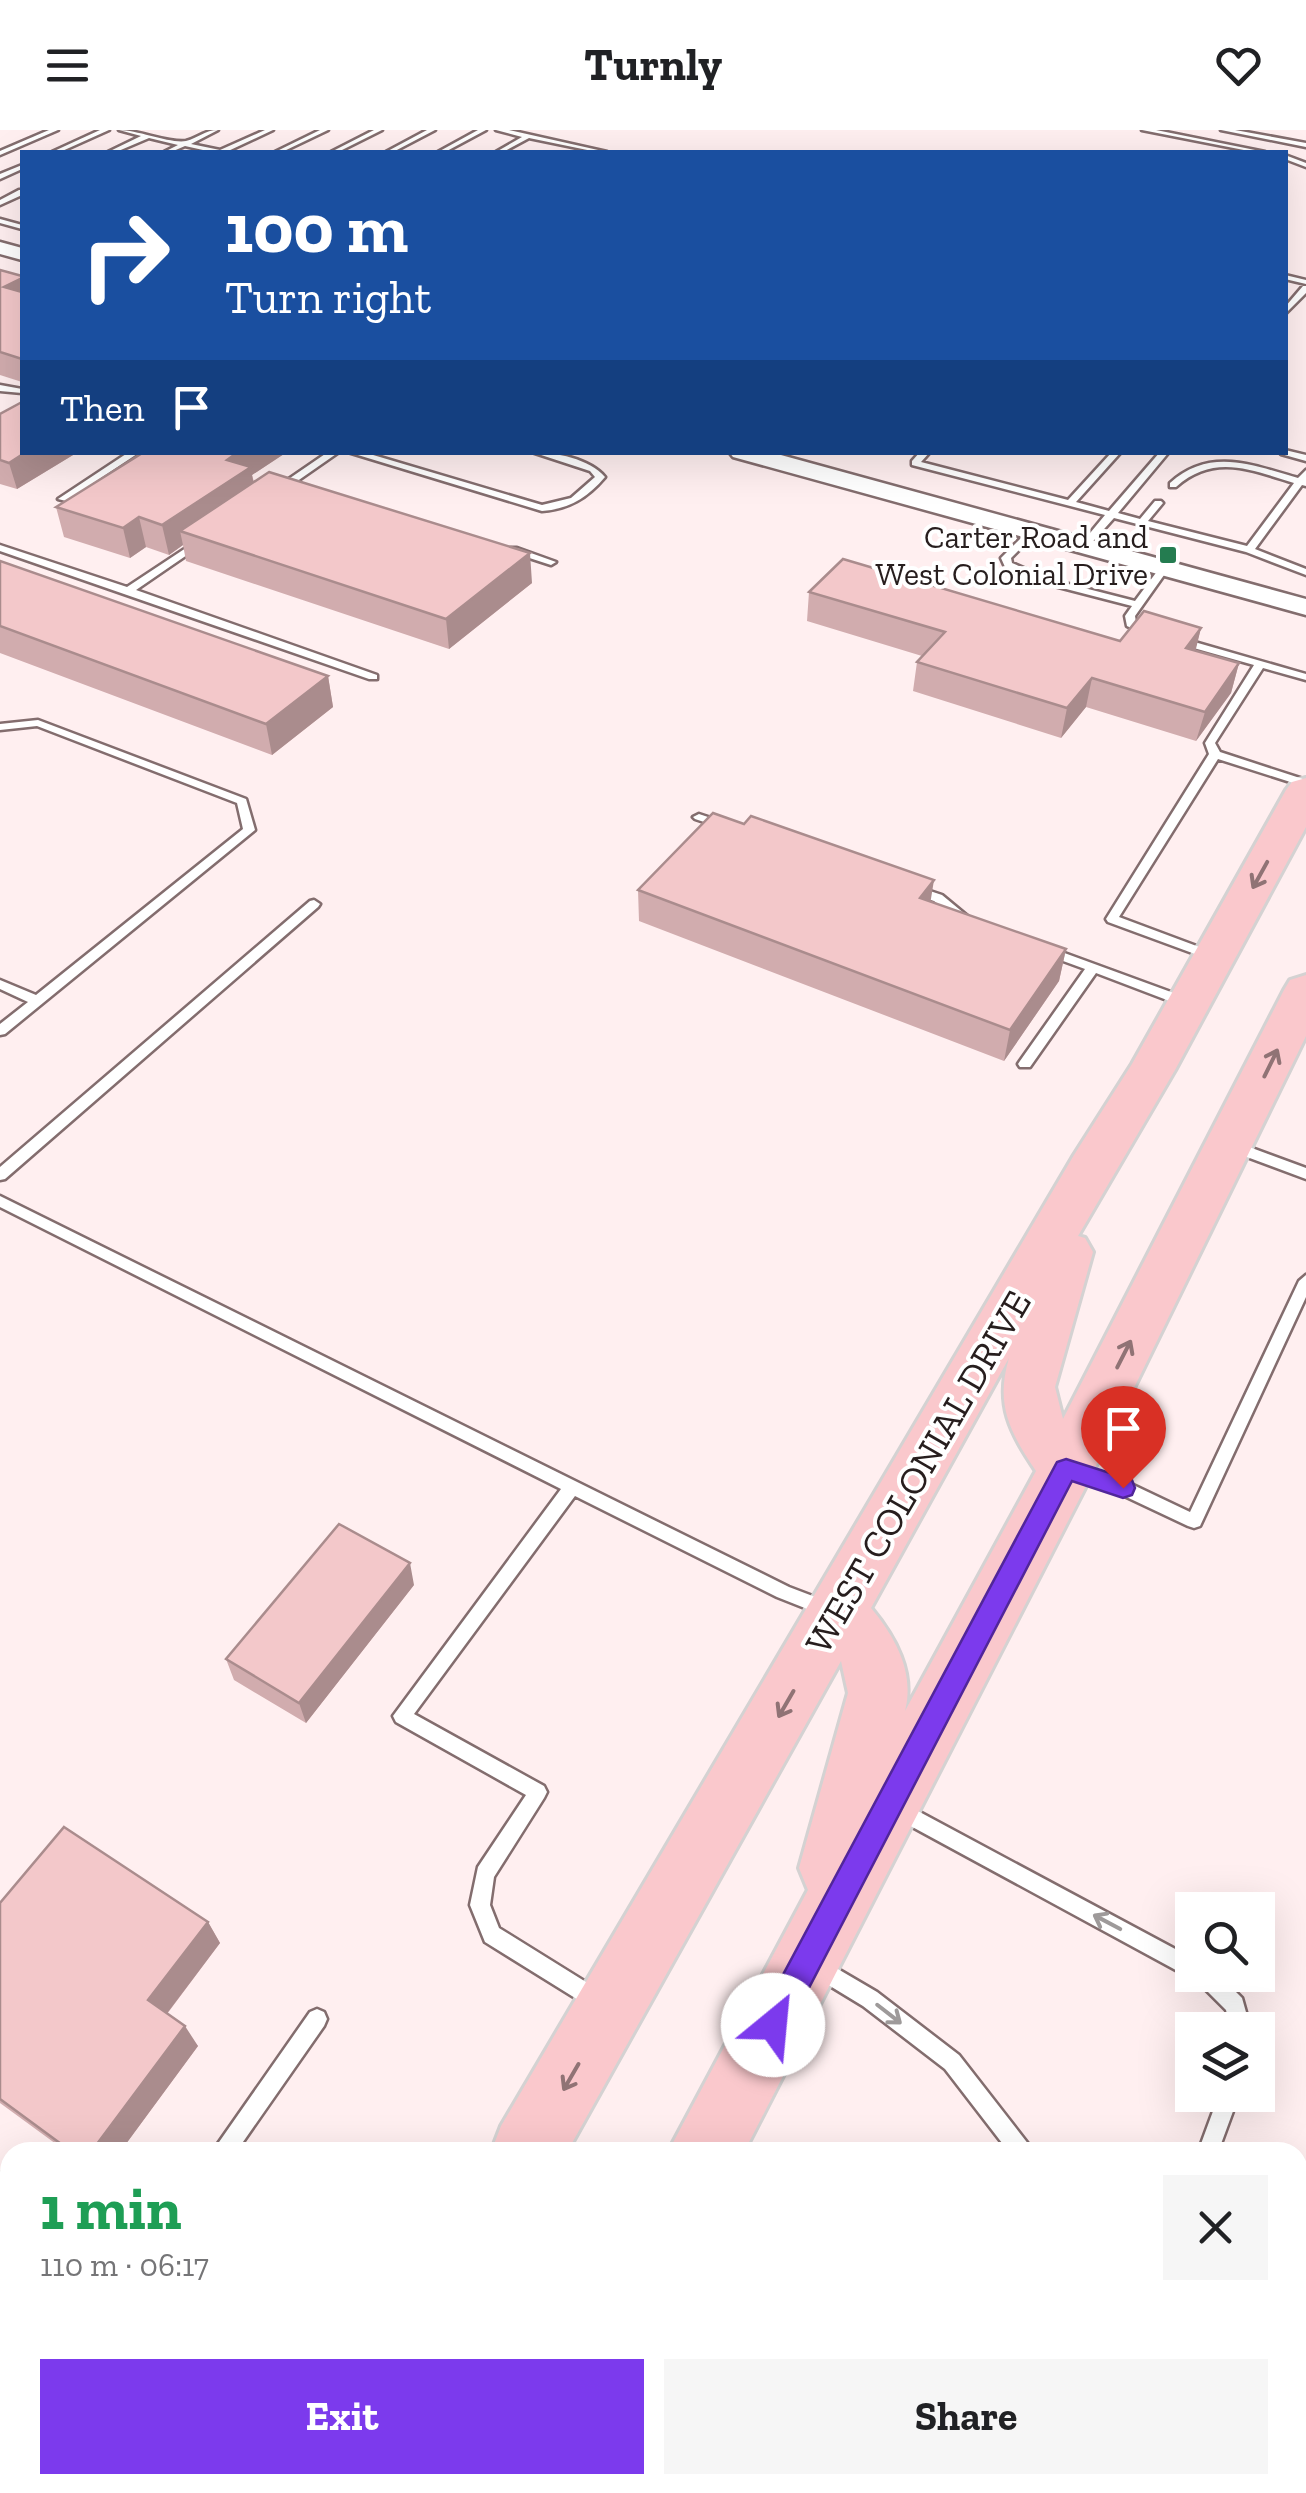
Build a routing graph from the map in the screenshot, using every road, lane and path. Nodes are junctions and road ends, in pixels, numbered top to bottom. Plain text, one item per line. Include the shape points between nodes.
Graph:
1 (55, 130) edge
2 (106, 130) edge
3 (122, 130) edge
4 (160, 130) edge
5 (215, 130) edge
6 (270, 130) edge
7 (325, 130) edge
8 (379, 130) edge
9 (432, 130) edge
10 (483, 130) edge
11 (499, 130) edge
12 (1146, 130) edge
13 (1224, 130) edge
14 (147, 136) junction
15 (528, 136) junction
16 (184, 144) junction
17 (570, 145) junction
18 (1306, 146) edge
19 (60, 150) edge
20 (116, 150) edge
21 (171, 150) edge
22 (212, 150) edge
23 (225, 150) edge
24 (282, 150) edge
25 (338, 150) edge
26 (393, 150) edge
27 (445, 150) edge
28 (503, 150) edge
29 (561, 150) edge
30 (594, 150) edge
31 (1251, 150) edge
32 (0, 154) edge
33 (0, 221) edge
34 (19, 224) edge
35 (1306, 285) edge
36 (1290, 300) edge
37 (1306, 303) edge
38 (131, 455) edge
39 (330, 455) edge
40 (362, 455) edge
41 (546, 455) edge
42 (752, 455) edge
43 (923, 455) edge
44 (1114, 455) edge
45 (1162, 455) edge
46 (1304, 479) edge
47 (290, 483) junction
48 (1173, 484) dead end
49 (308, 488) edge
50 (273, 494) edge
51 (63, 499) edge
52 (1070, 503) junction
53 (1158, 503) dead end
54 (1284, 503) junction
55 (1304, 508) dead end
56 (1112, 514) junction
57 (1272, 520) junction
58 (1142, 522) junction
59 (1290, 524) dead end
60 (1032, 532) junction
61 (209, 537) edge
62 (1259, 537) junction
63 (1278, 542) dead end
64 (495, 545) edge
65 (1084, 546) junction
66 (0, 548) edge
67 (1249, 550) junction
68 (552, 562) dead end
69 (1164, 568) junction
70 (1306, 572) edge
71 (128, 591) junction
72 (1138, 604) junction
73 (1306, 607) edge
74 (1260, 664) junction
75 (372, 676) dead end
76 (1306, 677) edge
77 (0, 728) edge
78 (1215, 754) junction
79 (1306, 787) edge
80 (699, 817) dead end
81 (736, 830) edge
82 (902, 886) edge
83 (314, 904) dead end
84 (982, 926) edge
85 (1038, 947) edge
86 (1092, 968) junction
87 (1202, 980) junction
88 (0, 984) edge
89 (37, 1001) junction
90 (1304, 1001) edge
91 (0, 1031) edge
92 (1025, 1064) dead end
93 (1230, 1144) junction
94 (1090, 1168) junction
95 (1306, 1174) edge
96 (0, 1175) edge
97 (0, 1202) edge
98 (1306, 1281) edge
99 (1066, 1469) junction
100 (573, 1486) junction
101 (838, 1613) junction
102 (890, 1805) junction
103 (1175, 1959) edge
104 (807, 1961) junction
105 (1222, 1992) edge
106 (610, 2009) junction
107 (1237, 2012) edge
108 (317, 2020) dead end
109 (1223, 2112) edge
110 (231, 2142) edge
111 (533, 2142) edge
112 (709, 2142) edge
113 (1014, 2142) edge
114 (1212, 2142) edge

1 - 32 lane
2 - 19 lane
3 - 14 lane
4 - 14 lane
5 - 16 lane
6 - 23 lane
7 - 24 lane
8 - 25 lane
9 - 26 lane
10 - 27 lane
11 - 15 lane
12 - 31 lane
13 - 18 lane
14 - 16 lane
14 - 20 lane
15 - 17 lane
15 - 28 lane
16 - 21 lane
16 - 22 lane
17 - 29 lane
17 - 30 lane
33 - 34 lane
35 - 36 lane
36 - 37 lane
38 - 51 lane
39 - 47 lane
40 - 41 lane via 542,508 563,507 600,478 593,469
42 - 60 street
43 - 52 lane via 915,463
44 - 52 lane
45 - 56 lane
46 - 48 lane via 1216,462 1192,466
46 - 54 lane
47 - 49 lane
47 - 50 lane
52 - 56 lane
53 - 58 lane
54 - 55 lane
54 - 57 lane
56 - 58 lane
56 - 65 lane
57 - 59 lane
57 - 62 lane
58 - 67 lane
60 - 65 street
60 - 72 lane via 1006,558 1008,565
61 - 71 lane
62 - 63 lane
62 - 67 lane
64 - 68 lane
65 - 69 street
66 - 71 lane
67 - 70 lane
69 - 72 lane
69 - 73 street
71 - 75 lane
72 - 74 lane via 1131,624
74 - 76 lane
74 - 78 lane via 1215,732
77 - 89 lane via 38,723 242,801 249,830
78 - 79 lane
78 - 87 lane via 1112,918
79 -> 87 highway, WEST COLONIAL DRIVE
80 - 81 lane
82 - 84 lane via 938,898
83 - 96 lane
85 - 86 lane
86 - 87 lane
86 - 92 lane
87 - 94 highway, WEST COLONIAL DRIVE
88 - 89 lane
89 - 91 lane
93 -> 90 highway
93 - 95 lane
99 -> 93 highway
94 - 99 highway via 1028,1387 1038,1429
94 - 101 highway, WEST COLONIAL DRIVE
97 - 100 lane
98 - 99 lane via 1194,1521
99 - 102 highway
100 - 101 lane
100 - 106 lane via 402,1716 538,1792 484,1874 480,1905 492,1935
101 - 104 highway via 870,1652 880,1692
101 -> 106 highway, WEST COLONIAL DRIVE
103 -> 102 lane
102 - 104 highway
104 - 112 highway
104 -> 113 lane via 952,2062
105 - 107 lane
106 -> 111 highway, WEST COLONIAL DRIVE
108 - 110 lane
109 - 114 lane

